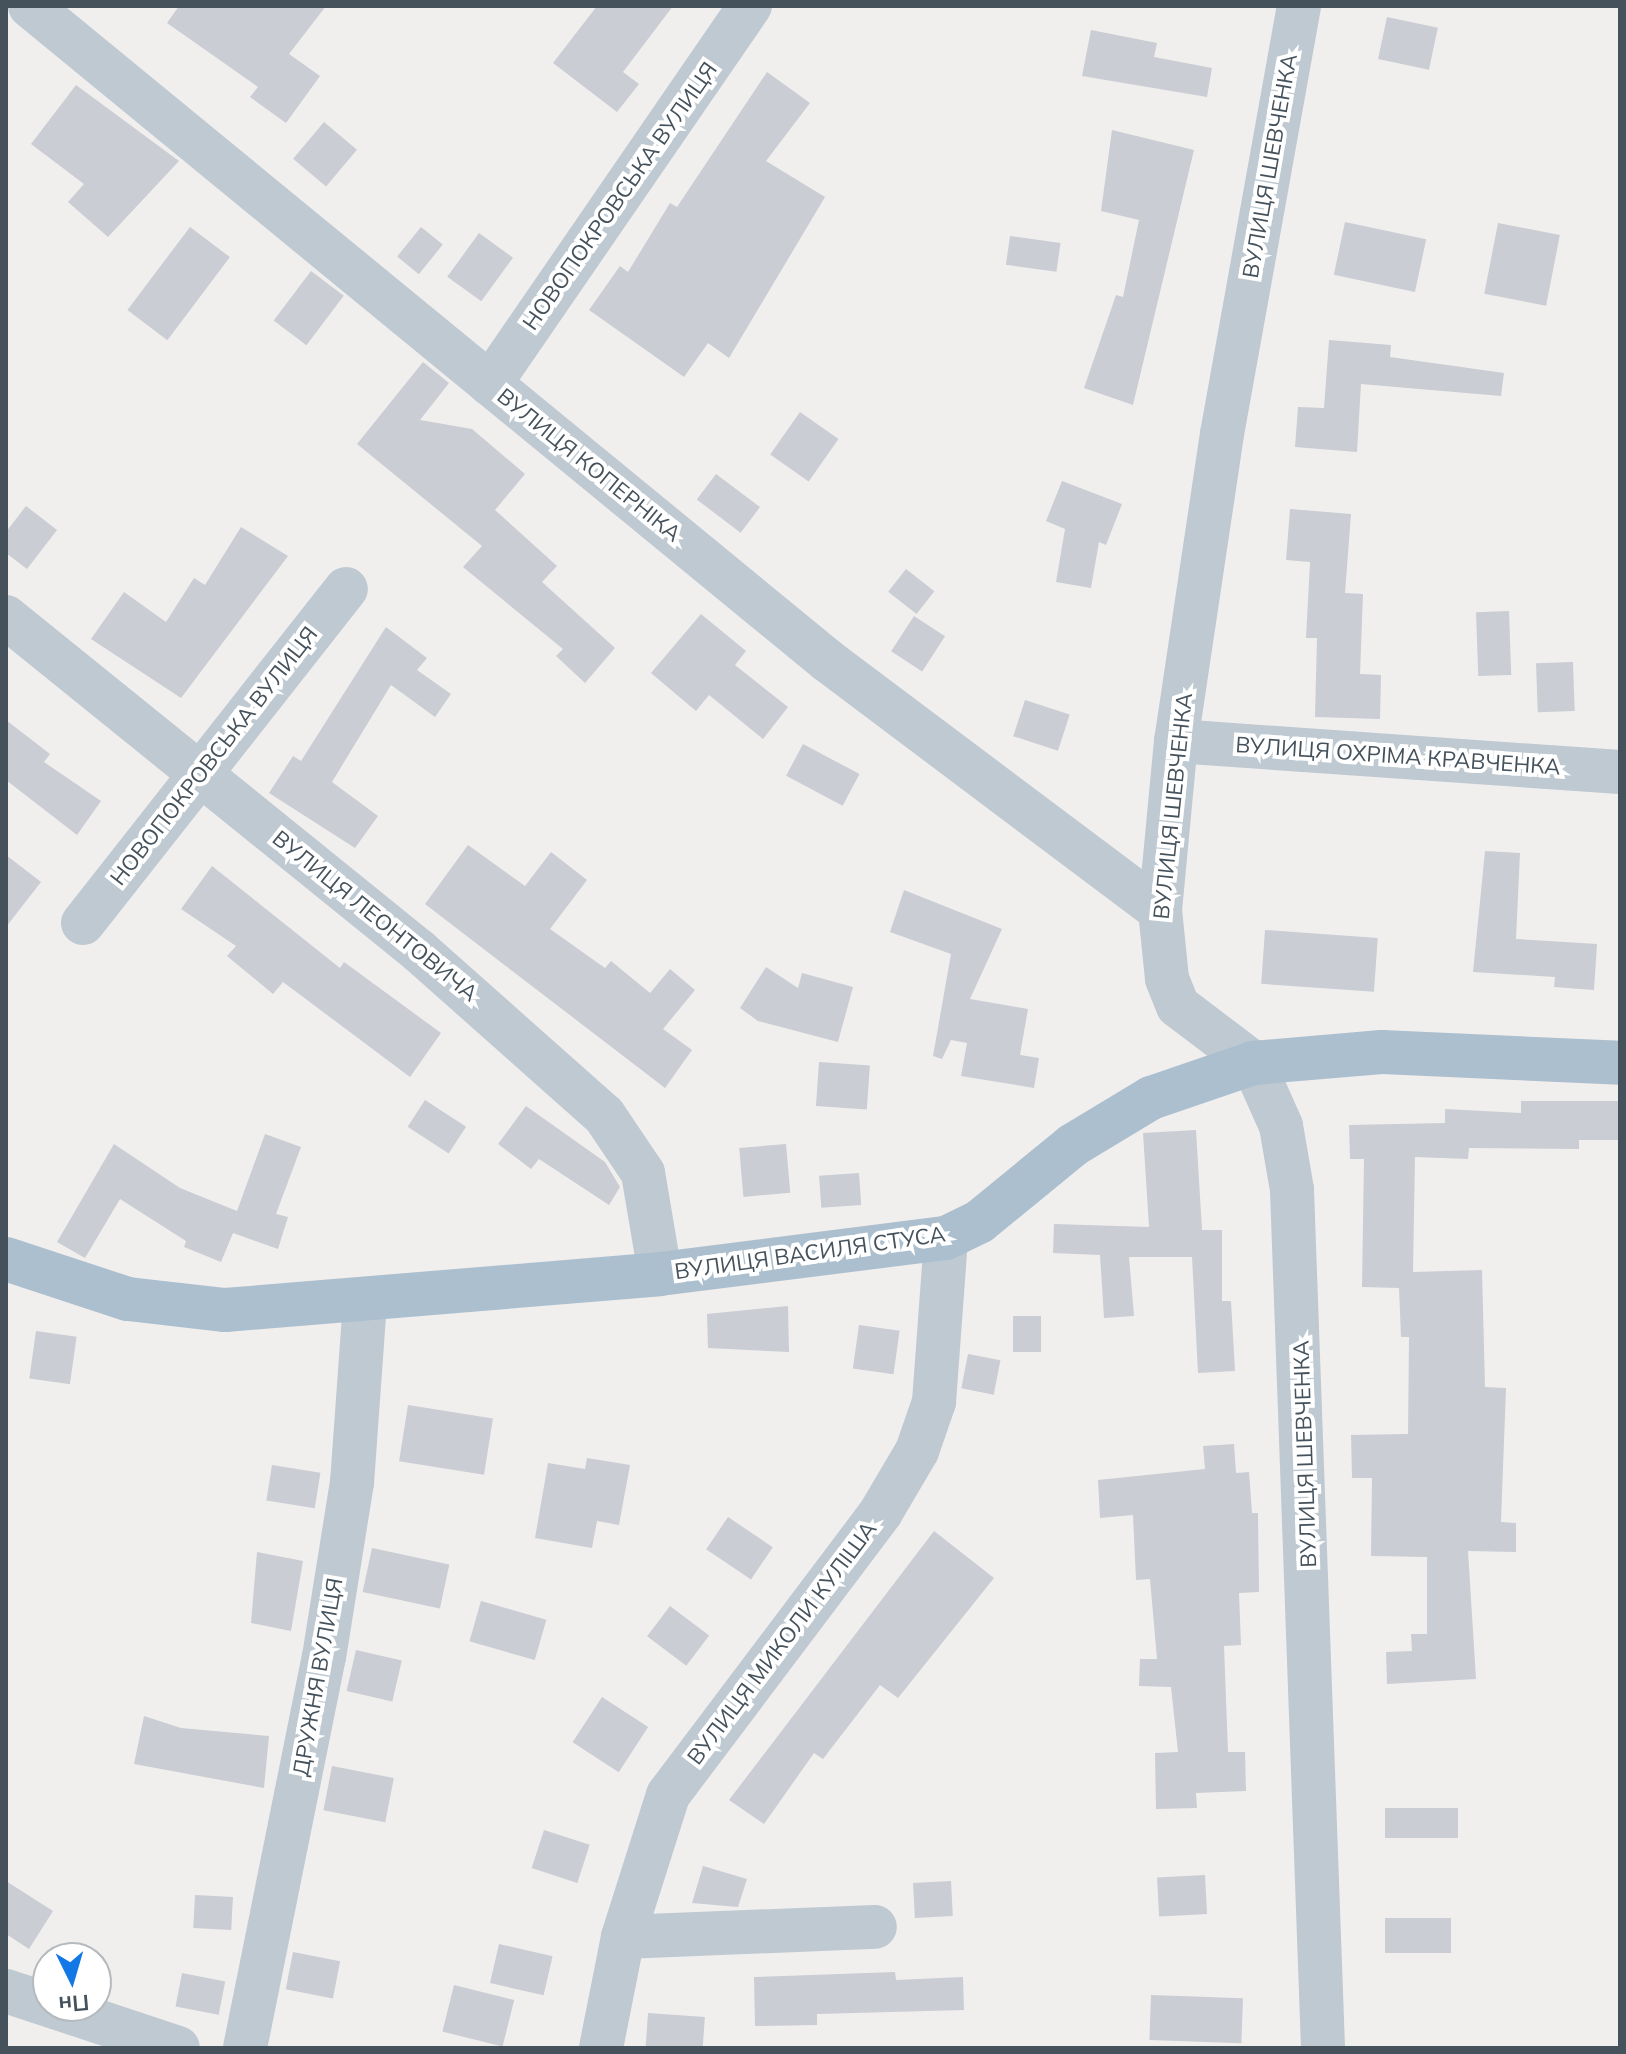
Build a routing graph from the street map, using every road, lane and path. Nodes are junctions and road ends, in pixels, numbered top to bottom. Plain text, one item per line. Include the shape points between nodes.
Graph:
1 (30, 6) edge
2 (1299, 6) edge
3 (749, 7) edge
4 (490, 384) junction
5 (346, 589) dead end
6 (6, 617) edge
7 (1176, 741) junction
8 (1620, 772) edge
9 (199, 774) junction
10 (1160, 910) junction
11 (83, 923) dead end
12 (1253, 1063) junction
13 (1620, 1063) edge
14 (946, 1238) junction
15 (6, 1259) edge
16 (660, 1274) junction
17 (365, 1302) junction
18 (875, 1927) dead end
19 (623, 1937) junction
20 (6, 1991) edge
21 (178, 2048) edge
22 (245, 2048) edge
23 (601, 2048) edge
24 (1323, 2048) edge

1 - 4 street, ВУЛИЦЯ КОПЕРНІКА
2 - 7 street, ВУЛИЦЯ ШЕВЧЕНКА
3 - 4 street, НОВОПОКРОВСЬКА ВУЛИЦЯ
4 - 10 street, ВУЛИЦЯ КОПЕРНІКА via 828,661
5 - 9 street, НОВОПОКРОВСЬКА ВУЛИЦЯ
6 - 9 street, ВУЛИЦЯ ЛЕОНТОВИЧА
7 - 8 street, ВУЛИЦЯ ОХРІМА КРАВЧЕНКА
7 - 10 street, ВУЛИЦЯ ШЕВЧЕНКА
9 - 11 street, НОВОПОКРОВСЬКА ВУЛИЦЯ
9 - 16 street, ВУЛИЦЯ ЛЕОНТОВИЧА via 431,961 604,1115 643,1173
10 - 12 street, ВУЛИЦЯ ШЕВЧЕНКА via 1178,1006
12 - 13 main road, ВУЛИЦЯ ВАСИЛЯ СТУСА via 1382,1052
12 - 14 main road, ВУЛИЦЯ ВАСИЛЯ СТУСА via 1151,1098 1073,1145 979,1222
12 - 24 street, ВУЛИЦЯ ШЕВЧЕНКА via 1281,1126 1292,1190
14 - 16 main road, ВУЛИЦЯ ВАСИЛЯ СТУСА
14 - 19 street, ВУЛИЦЯ МИКОЛИ КУЛІША via 934,1402 917,1451 881,1512 668,1795
15 - 17 main road, ВУЛИЦЯ ВАСИЛЯ СТУСА via 82,1287 180,1307
16 - 17 main road, ВУЛИЦЯ ВАСИЛЯ СТУСА
17 - 22 street, ДРУЖНЯ ВУЛИЦЯ via 352,1483 324,1657
18 - 19 street
19 - 23 street, ВУЛИЦЯ МИКОЛИ КУЛІША
20 - 21 street

